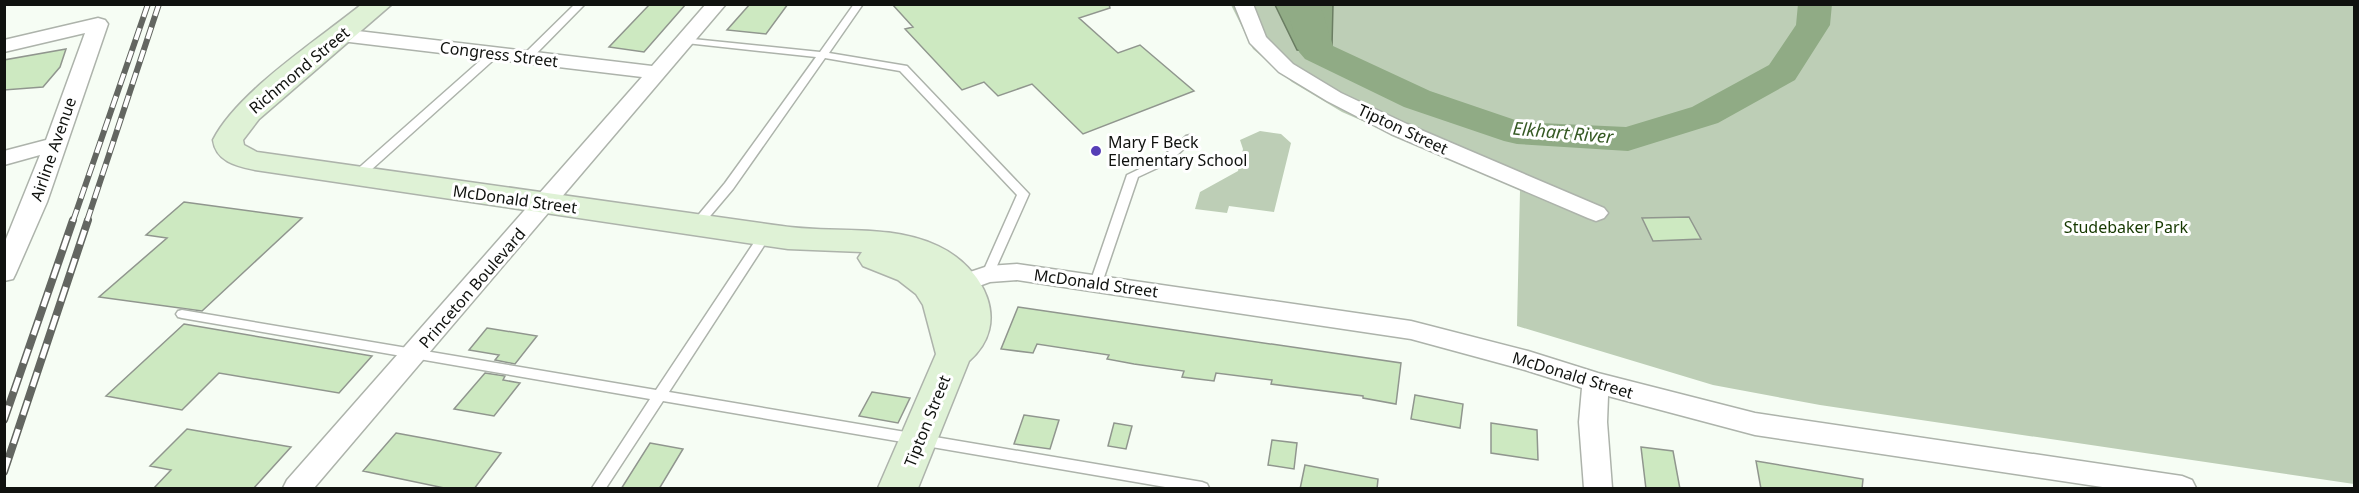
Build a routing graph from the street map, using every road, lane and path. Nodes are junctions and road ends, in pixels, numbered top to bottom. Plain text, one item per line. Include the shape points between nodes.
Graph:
1 (379, 4) edge
2 (581, 4) edge
3 (717, 4) edge
4 (859, 4) edge
5 (1243, 4) edge
6 (341, 35) junction
7 (686, 40) junction
8 (4, 46) edge
9 (495, 53) junction
10 (823, 55) junction
11 (527, 57) junction
12 (656, 74) junction
13 (1191, 138) dead end
14 (228, 141) joint
15 (54, 145) junction
16 (4, 158) edge
17 (357, 176) junction
18 (545, 204) junction
19 (1596, 213) dead end
20 (696, 225) junction
21 (765, 235) junction
22 (6, 263) edge
23 (962, 283) junction
24 (1096, 283) junction
25 (182, 314) dead end
26 (415, 354) junction
27 (1597, 383) junction
28 (659, 396) junction
29 (920, 439) junction
30 (297, 489) edge
31 (599, 489) edge
32 (898, 489) edge
33 (1202, 489) edge
34 (1598, 489) edge
35 (2182, 489) edge

1 - 6 street, Richmond Street
2 - 11 lane
3 - 7 street, Princeton Boulevard
4 - 10 lane
5 - 19 street, Tipton Street via 1257,39 1286,68 1334,97
6 - 9 street, Congress Street
6 - 14 street, Richmond Street via 252,108 235,125
7 - 10 lane
7 - 12 street, Princeton Boulevard
8 - 15 street, Airline Avenue via 98,24
9 - 11 street, Congress Street
9 - 17 lane
10 - 20 lane via 729,186
10 - 23 lane via 903,68 1023,194
11 - 12 street, Congress Street
12 - 18 street, Princeton Boulevard
13 - 24 lane via 1164,161 1133,175
14 - 17 street, McDonald Street via 241,158
15 - 16 street
15 - 22 street, Airline Avenue via 35,202
17 - 18 street, McDonald Street
18 - 20 street, McDonald Street
18 - 26 street, Princeton Boulevard
20 - 21 street, McDonald Street
21 - 23 street, McDonald Street via 810,240 923,278
21 - 28 lane
23 - 24 street, McDonald Street via 1017,272
23 - 29 street, Tipton Street via 946,320 946,340 954,354
24 - 27 street, McDonald Street via 1411,330
25 - 26 lane
26 - 28 lane
26 - 30 street, Princeton Boulevard
27 - 34 street via 1592,416
27 - 35 street, McDonald Street via 1755,424
28 - 29 lane
28 - 31 lane
29 - 32 street, Tipton Street
29 - 33 lane

